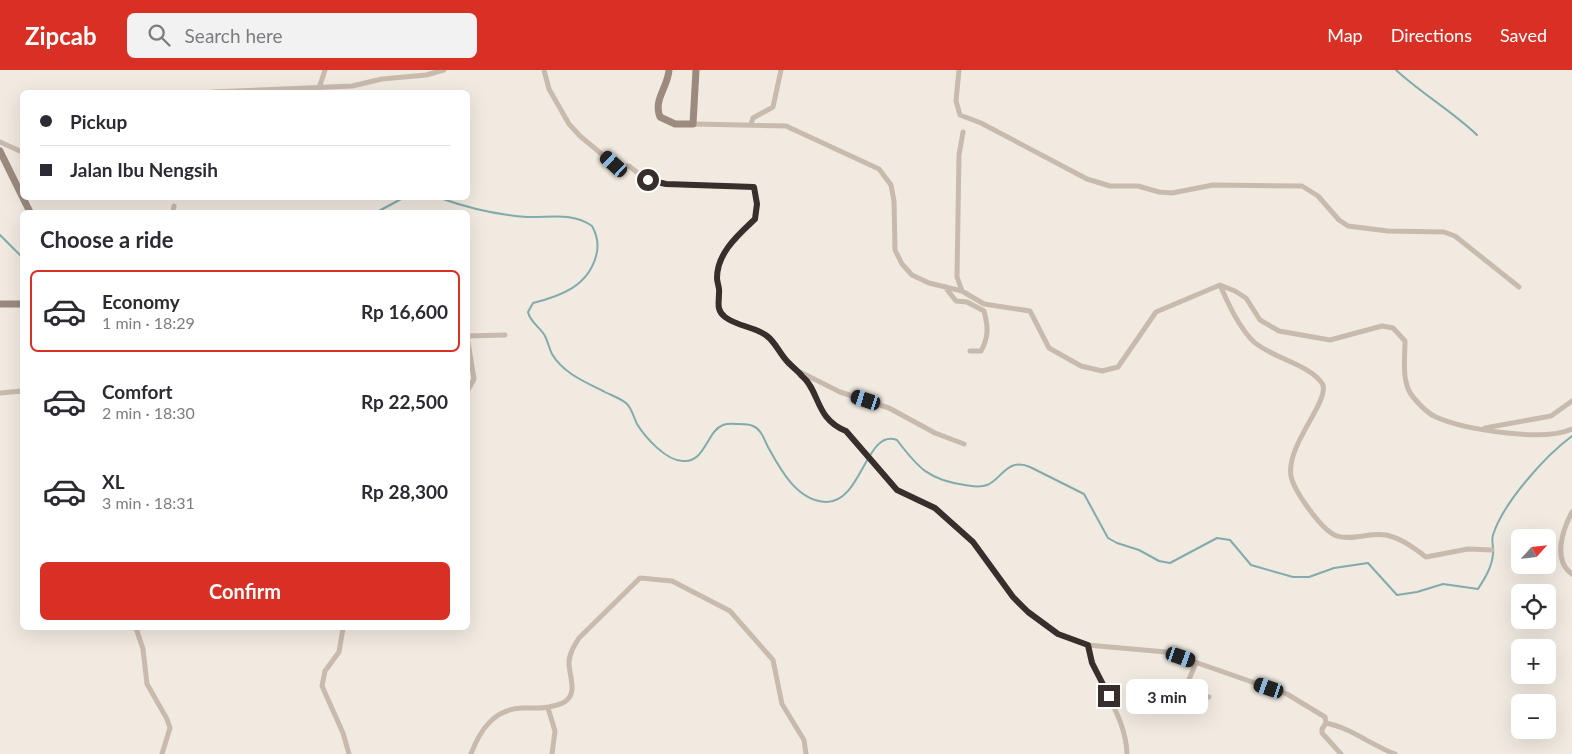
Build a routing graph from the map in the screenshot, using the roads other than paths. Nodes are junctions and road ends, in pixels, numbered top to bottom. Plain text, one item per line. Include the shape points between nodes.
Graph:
1 (326, 70) edge
2 (444, 70) edge
3 (544, 70) edge
4 (669, 70) edge
5 (696, 70) edge
6 (781, 70) edge
7 (959, 70) edge
8 (319, 88) junction
9 (266, 90) edge
10 (693, 124) junction
11 (751, 124) junction
12 (963, 132) dead end
13 (0, 142) edge
14 (0, 151) edge
15 (20, 151) edge
16 (20, 191) edge
17 (174, 206) dead end
18 (173, 210) edge
19 (1220, 285) junction
20 (946, 287) junction
21 (1520, 287) dead end
22 (962, 291) junction
23 (0, 304) edge
24 (20, 304) edge
25 (505, 335) dead end
26 (470, 336) edge
27 (970, 351) dead end
28 (470, 354) edge
29 (797, 372) junction
30 (470, 386) edge
31 (20, 392) edge
32 (0, 393) edge
33 (1572, 401) edge
34 (1478, 429) junction
35 (1572, 429) edge
36 (964, 444) dead end
37 (1572, 512) edge
38 (1492, 550) dead end
39 (1572, 574) edge
40 (137, 630) edge
41 (342, 630) edge
42 (1088, 645) junction
43 (1196, 663) junction
44 (1210, 697) dead end
45 (548, 708) junction
46 (1326, 723) junction
47 (162, 754) edge
48 (349, 754) edge
49 (471, 754) edge
50 (552, 754) edge
51 (806, 754) edge
52 (1128, 754) edge
53 (1341, 754) edge
54 (1395, 754) edge

1 - 8 street
2 - 8 street via 426,76
3 - 29 street via 550,89 569,124 616,166 629,166 644,178 666,184 754,187 755,219 736,236 719,266 716,279 720,292 718,308 738,325 756,329 770,338
4 - 10 street via 657,104 658,112 667,122
5 - 10 street
6 - 11 street via 775,104 753,118
7 - 21 street via 956,101 960,114 1087,179 1110,186 1138,186 1172,193 1213,185 1302,186 1318,196 1348,226 1444,232 1455,236
8 - 9 street
10 - 11 street
11 - 20 street via 786,126 878,169 890,185 894,201 895,250 902,264 912,275
12 - 22 street via 959,155 957,277
13 - 15 street
14 - 16 street
17 - 18 street
19 - 22 street via 1156,312 1118,367 1102,371 1081,366 1049,348 1030,312 984,304
19 - 34 street via 1246,298 1260,320 1279,331 1330,340 1382,326 1393,328 1405,341 1406,382 1412,396 1434,417
19 - 38 street via 1253,341 1311,373 1323,384 1320,402 1297,443 1290,473 1295,490 1324,526 1337,536 1385,535 1402,540 1426,557 1468,549
20 - 22 street
20 - 27 street via 956,301 967,302 984,311 988,324 987,339 981,351
23 - 24 street
25 - 26 street
28 - 30 street via 474,379
29 - 36 street via 840,392 889,408 935,433
29 - 42 street via 805,378 821,411 838,428 846,431 897,490 935,508 973,542 1013,597 1028,612 1058,634
31 - 32 street
33 - 34 street via 1551,416
34 - 35 street via 1545,436
37 - 39 street via 1563,529 1561,556 1566,570
40 - 47 street via 147,684 170,728
41 - 48 street via 338,652 324,671 322,686
42 - 43 street via 1166,652
42 - 52 street via 1092,663 1119,721
43 - 44 street via 1187,683
43 - 46 street via 1287,694 1325,717
45 - 49 street via 511,709 497,714 485,727
45 - 50 street via 555,731
45 - 51 street via 565,702 571,696 569,662 572,648 579,638 640,578 672,581 730,611 773,660 782,704 804,740
46 - 53 street via 1322,733
46 - 54 street via 1343,726 1377,748

